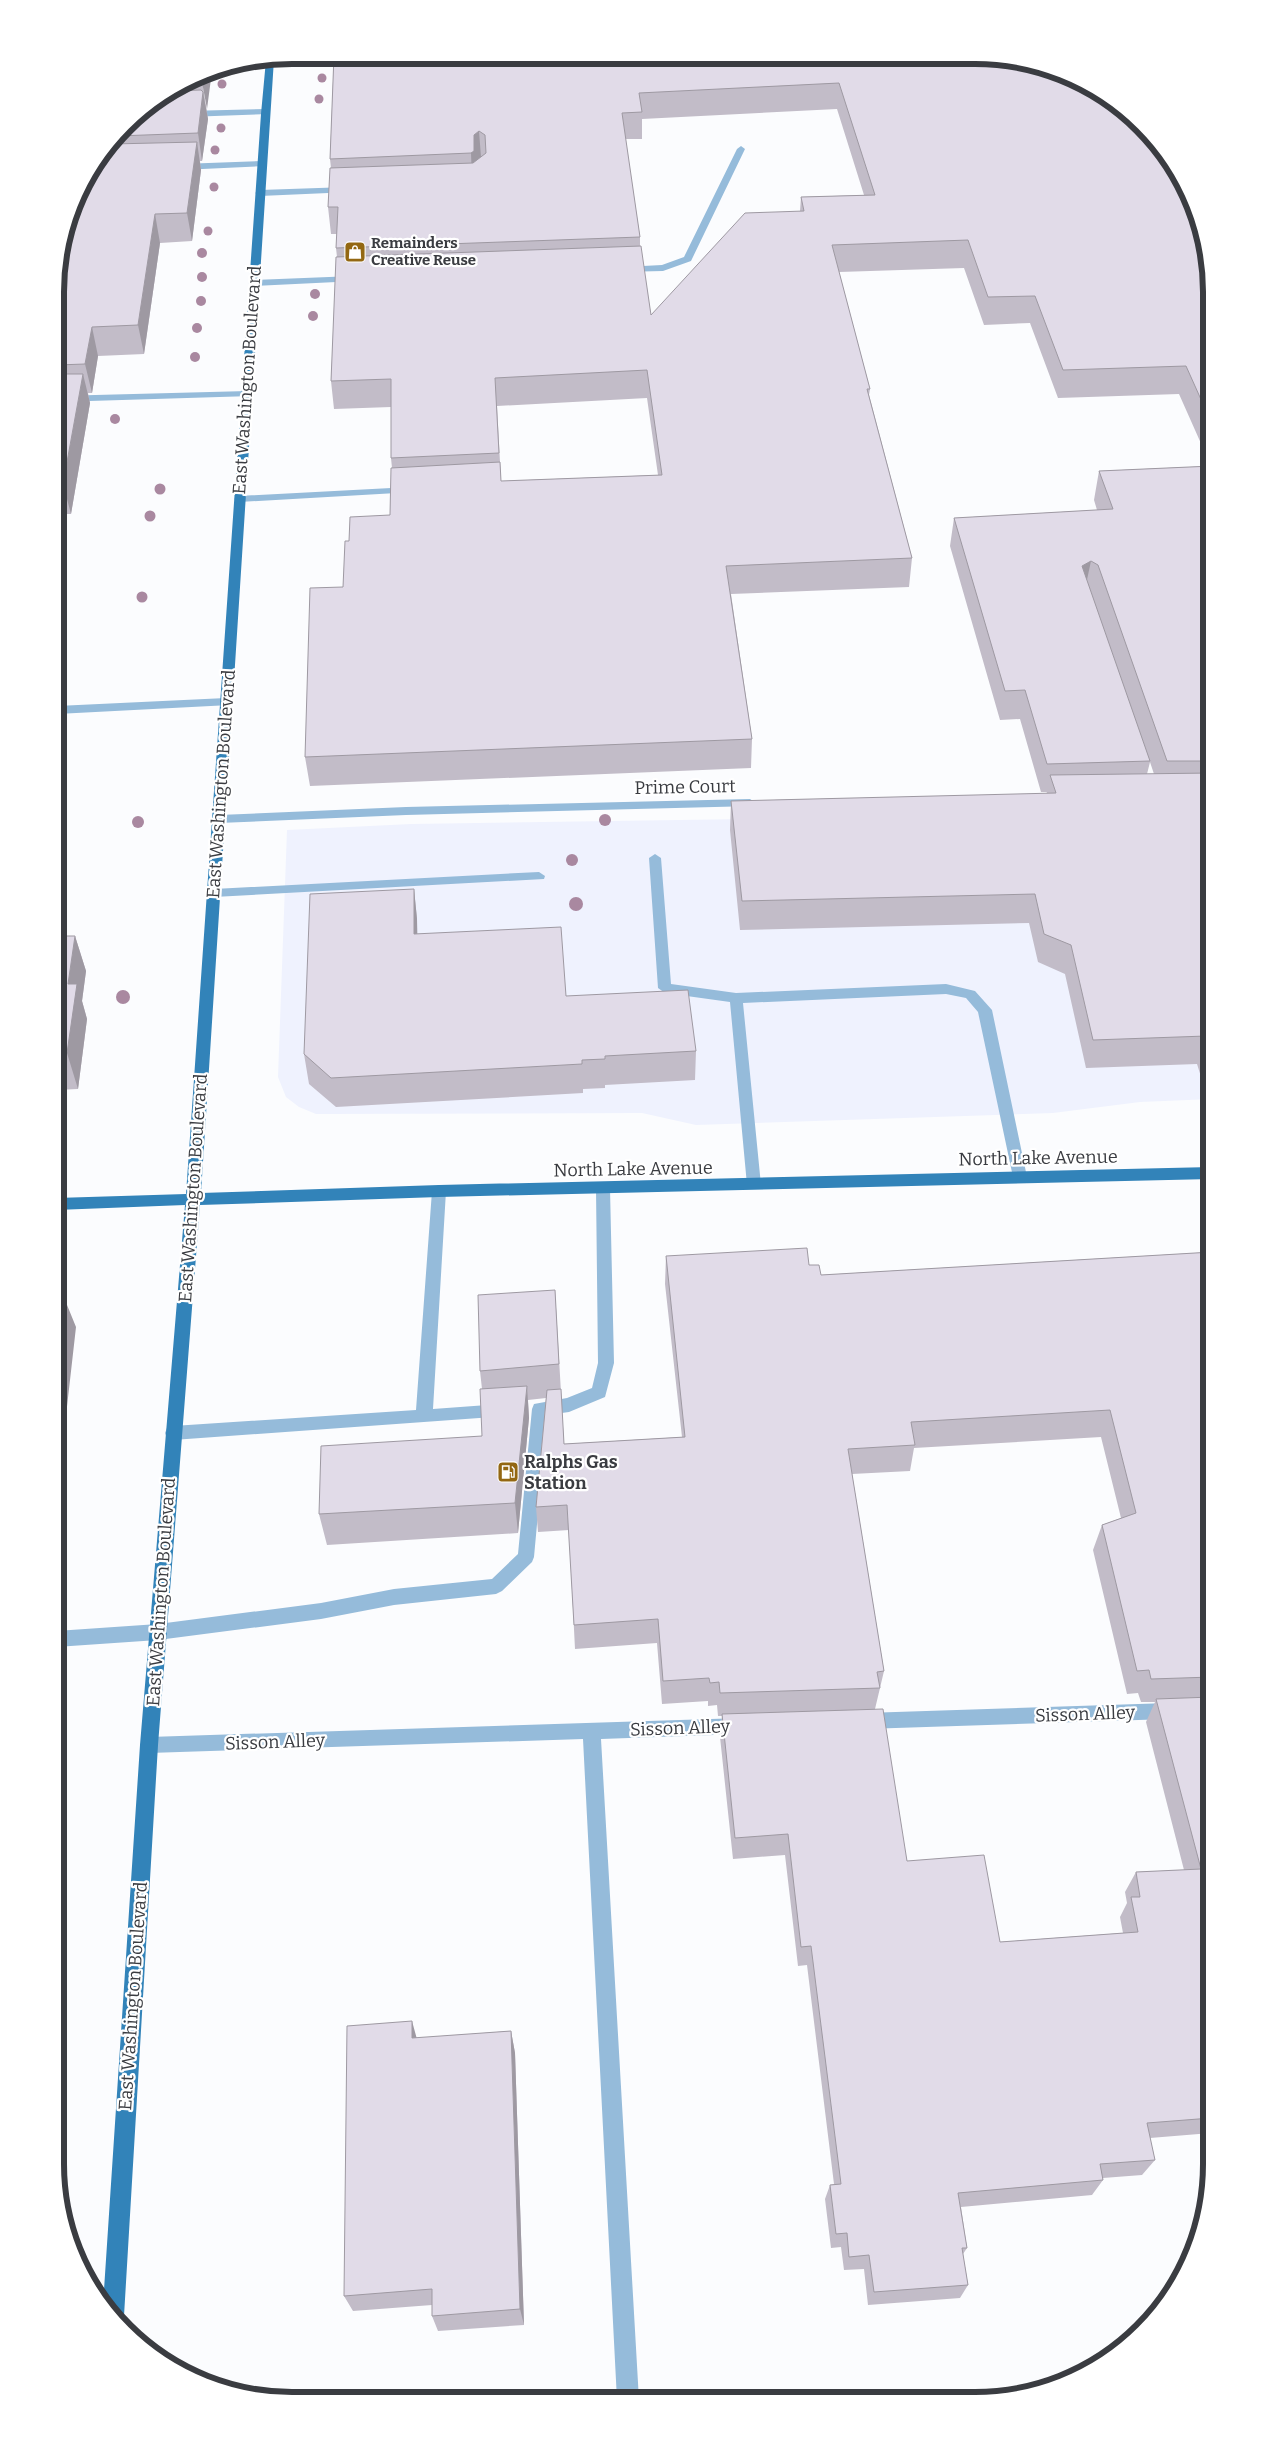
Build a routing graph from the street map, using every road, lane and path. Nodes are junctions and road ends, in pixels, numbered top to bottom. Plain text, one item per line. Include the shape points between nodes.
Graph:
1 (270, 65) edge
2 (266, 112) junction
3 (173, 115) edge
4 (741, 149) dead end
5 (262, 164) junction
6 (175, 168) edge
7 (358, 190) edge
8 (260, 193) junction
9 (614, 270) edge
10 (365, 279) edge
11 (253, 283) junction
12 (248, 394) junction
13 (64, 399) edge
14 (426, 490) edge
15 (239, 498) junction
16 (226, 702) junction
17 (64, 710) edge
18 (764, 803) edge
19 (219, 819) junction
20 (655, 858) dead end
21 (539, 876) dead end
22 (214, 893) junction
23 (736, 998) junction
24 (1203, 1173) edge
25 (1020, 1177) junction
26 (754, 1185) junction
27 (603, 1189) junction
28 (439, 1191) junction
29 (193, 1199) junction
30 (64, 1204) edge
31 (540, 1409) junction
32 (424, 1416) junction
33 (173, 1433) junction
34 (158, 1632) junction
35 (64, 1638) edge
36 (1185, 1711) edge
37 (851, 1722) edge
38 (762, 1725) edge
39 (592, 1731) junction
40 (149, 1745) junction
41 (114, 2306) edge
42 (628, 2392) edge

1 - 2 main road, East Washington Boulevard
2 - 3 street
2 - 5 main road, East Washington Boulevard
4 - 9 street via 688,259 663,268
5 - 6 street
5 - 8 main road, East Washington Boulevard
7 - 8 street
8 - 11 main road, East Washington Boulevard
10 - 11 street
11 - 12 main road, East Washington Boulevard
12 - 13 street
12 - 15 main road, East Washington Boulevard
14 - 15 street
15 - 16 main road, East Washington Boulevard
16 - 17 street
16 - 19 main road, East Washington Boulevard
18 - 19 street, Prime Court via 406,811
19 - 22 main road, East Washington Boulevard
20 - 23 street via 665,988
21 - 22 street
22 - 29 main road, East Washington Boulevard
23 - 25 street via 946,989 970,994 985,1010
23 - 26 street
24 - 25 main road, North Lake Avenue
25 - 26 main road, North Lake Avenue
26 - 27 main road, North Lake Avenue
27 - 28 main road, North Lake Avenue
27 - 31 street via 606,1363 600,1392 569,1405
28 - 29 main road, North Lake Avenue
28 - 32 street
29 - 30 main road, North Lake Avenue
29 - 33 main road, East Washington Boulevard
31 - 32 street
31 - 34 street via 526,1557 496,1586 394,1597 321,1611
32 - 33 street
33 - 34 main road, East Washington Boulevard
34 - 35 street
34 - 40 main road, East Washington Boulevard
36 - 37 street, Sisson Alley
38 - 39 street, Sisson Alley
39 - 40 street, Sisson Alley
39 - 42 street
40 - 41 main road, East Washington Boulevard

